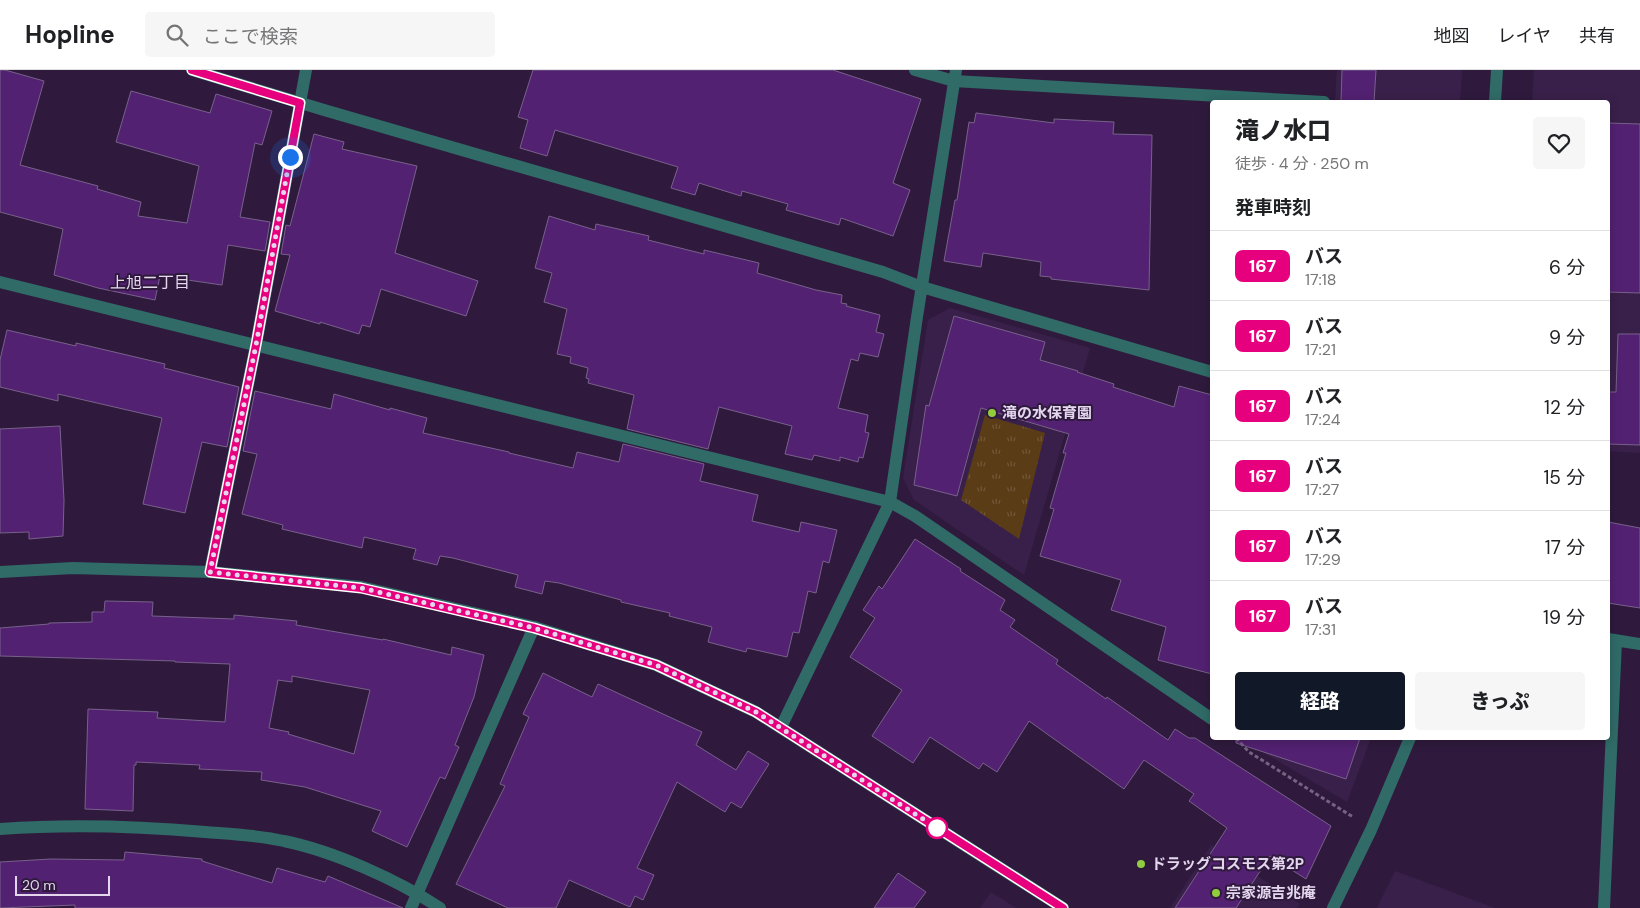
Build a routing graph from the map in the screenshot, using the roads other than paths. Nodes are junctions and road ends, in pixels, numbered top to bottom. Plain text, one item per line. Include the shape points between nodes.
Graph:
1 (192, 70) edge
2 (306, 70) edge
3 (915, 70) edge
4 (1497, 70) edge
5 (955, 75) edge
6 (1297, 100) edge
7 (1495, 100) edge
8 (300, 103) junction
9 (0, 282) edge
10 (922, 287) junction
11 (256, 345) junction
12 (1210, 371) edge
13 (890, 502) junction
14 (0, 572) edge
15 (210, 572) junction
16 (534, 628) junction
17 (1612, 640) edge
18 (1640, 644) edge
19 (1610, 707) edge
20 (1210, 718) edge
21 (781, 728) junction
22 (1409, 740) edge
23 (1609, 740) edge
24 (0, 829) edge
25 (418, 893) junction
26 (411, 908) edge
27 (440, 908) edge
28 (1063, 908) edge
29 (1333, 908) edge
30 (1604, 908) edge

1 - 8 street
2 - 8 street
3 - 5 street
4 - 7 street
5 - 6 street
5 - 10 street
8 - 10 street via 883,272
8 - 11 street
9 - 11 street
10 - 12 street
10 - 13 street
11 - 13 street
11 - 15 street
13 - 20 street
13 - 21 street
14 - 15 street via 74,568
15 - 16 street via 361,588
16 - 21 street via 656,665 756,712
16 - 25 street
17 - 18 street
17 - 19 street
21 - 28 street
22 - 29 street
23 - 30 street
24 - 25 street via 146,828 284,841 318,850
25 - 26 street
25 - 27 street

